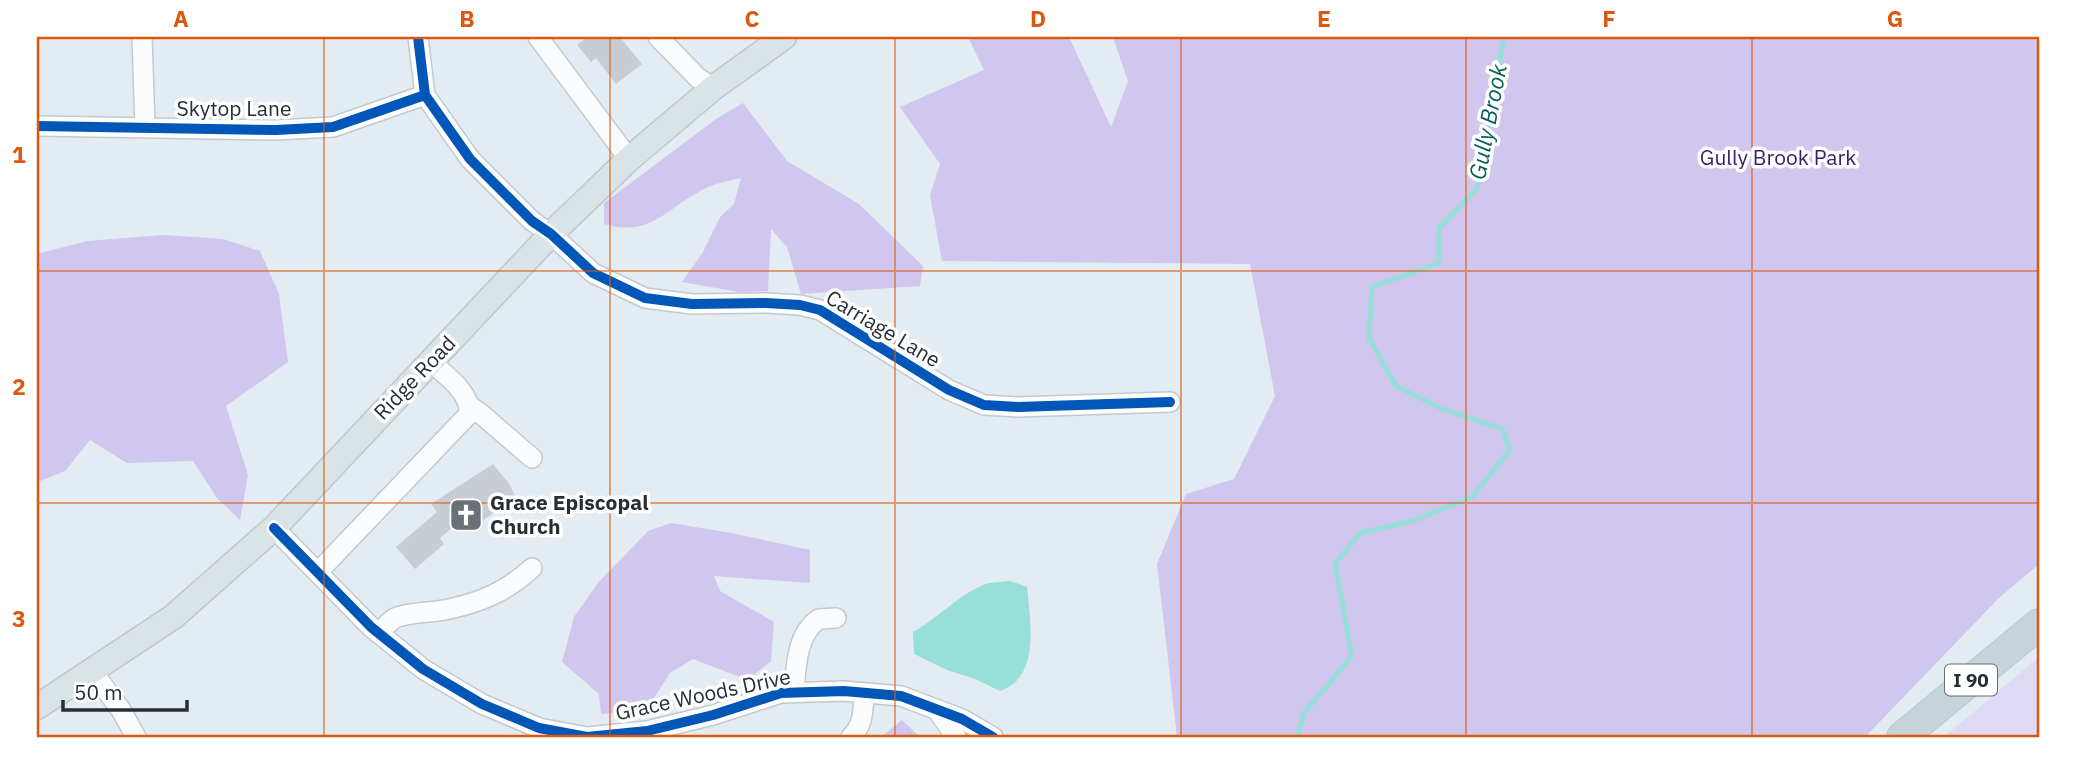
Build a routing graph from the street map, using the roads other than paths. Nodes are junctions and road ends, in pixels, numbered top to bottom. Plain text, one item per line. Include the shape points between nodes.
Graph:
1 (142, 37) edge
2 (418, 37) edge
3 (538, 37) edge
4 (658, 37) edge
5 (784, 37) edge
6 (713, 88) junction
7 (425, 95) junction
8 (37, 126) edge
9 (145, 128) junction
10 (629, 159) junction
11 (551, 234) junction
12 (431, 362) junction
13 (1170, 402) dead end
14 (470, 406) junction
15 (532, 458) dead end
16 (274, 527) junction
17 (532, 568) dead end
18 (318, 572) junction
19 (836, 618) dead end
20 (2039, 624) edge
21 (378, 632) junction
22 (92, 671) junction
23 (794, 692) junction
24 (864, 693) junction
25 (37, 706) edge
26 (937, 710) junction
27 (136, 737) edge
28 (851, 737) edge
29 (956, 737) edge
30 (993, 737) edge
31 (1902, 737) edge

1 - 9 street
2 - 7 street
3 - 10 street
4 - 6 street
5 - 6 main road, Ridge Road
6 - 10 main road, Ridge Road
7 - 9 street, Skytop Lane via 332,127 276,131
7 - 11 street, Carriage Lane via 470,159
8 - 9 street, Skytop Lane
10 - 11 main road, Ridge Road
11 - 12 main road, Ridge Road
11 - 13 street, Carriage Lane via 593,273 645,298 692,304 800,305 820,310 949,390 984,405
12 - 14 street via 453,381
12 - 16 main road, Ridge Road
14 - 15 street
14 - 18 street via 469,414
16 - 18 street, Grace Woods Drive
16 - 22 main road, Ridge Road via 173,617
17 - 21 street via 498,594 453,609 395,618
18 - 21 street, Grace Woods Drive
19 - 23 street via 820,619 808,629
20 - 31 highway, I 90
21 - 23 street, Grace Woods Drive via 423,669 482,704 539,728 587,737 647,731
22 - 25 main road, Ridge Road
22 - 27 street
23 - 24 street, Grace Woods Drive
24 - 26 street, Grace Woods Drive via 901,696
24 - 28 street via 863,716
26 - 29 street
26 - 30 street, Grace Woods Drive

